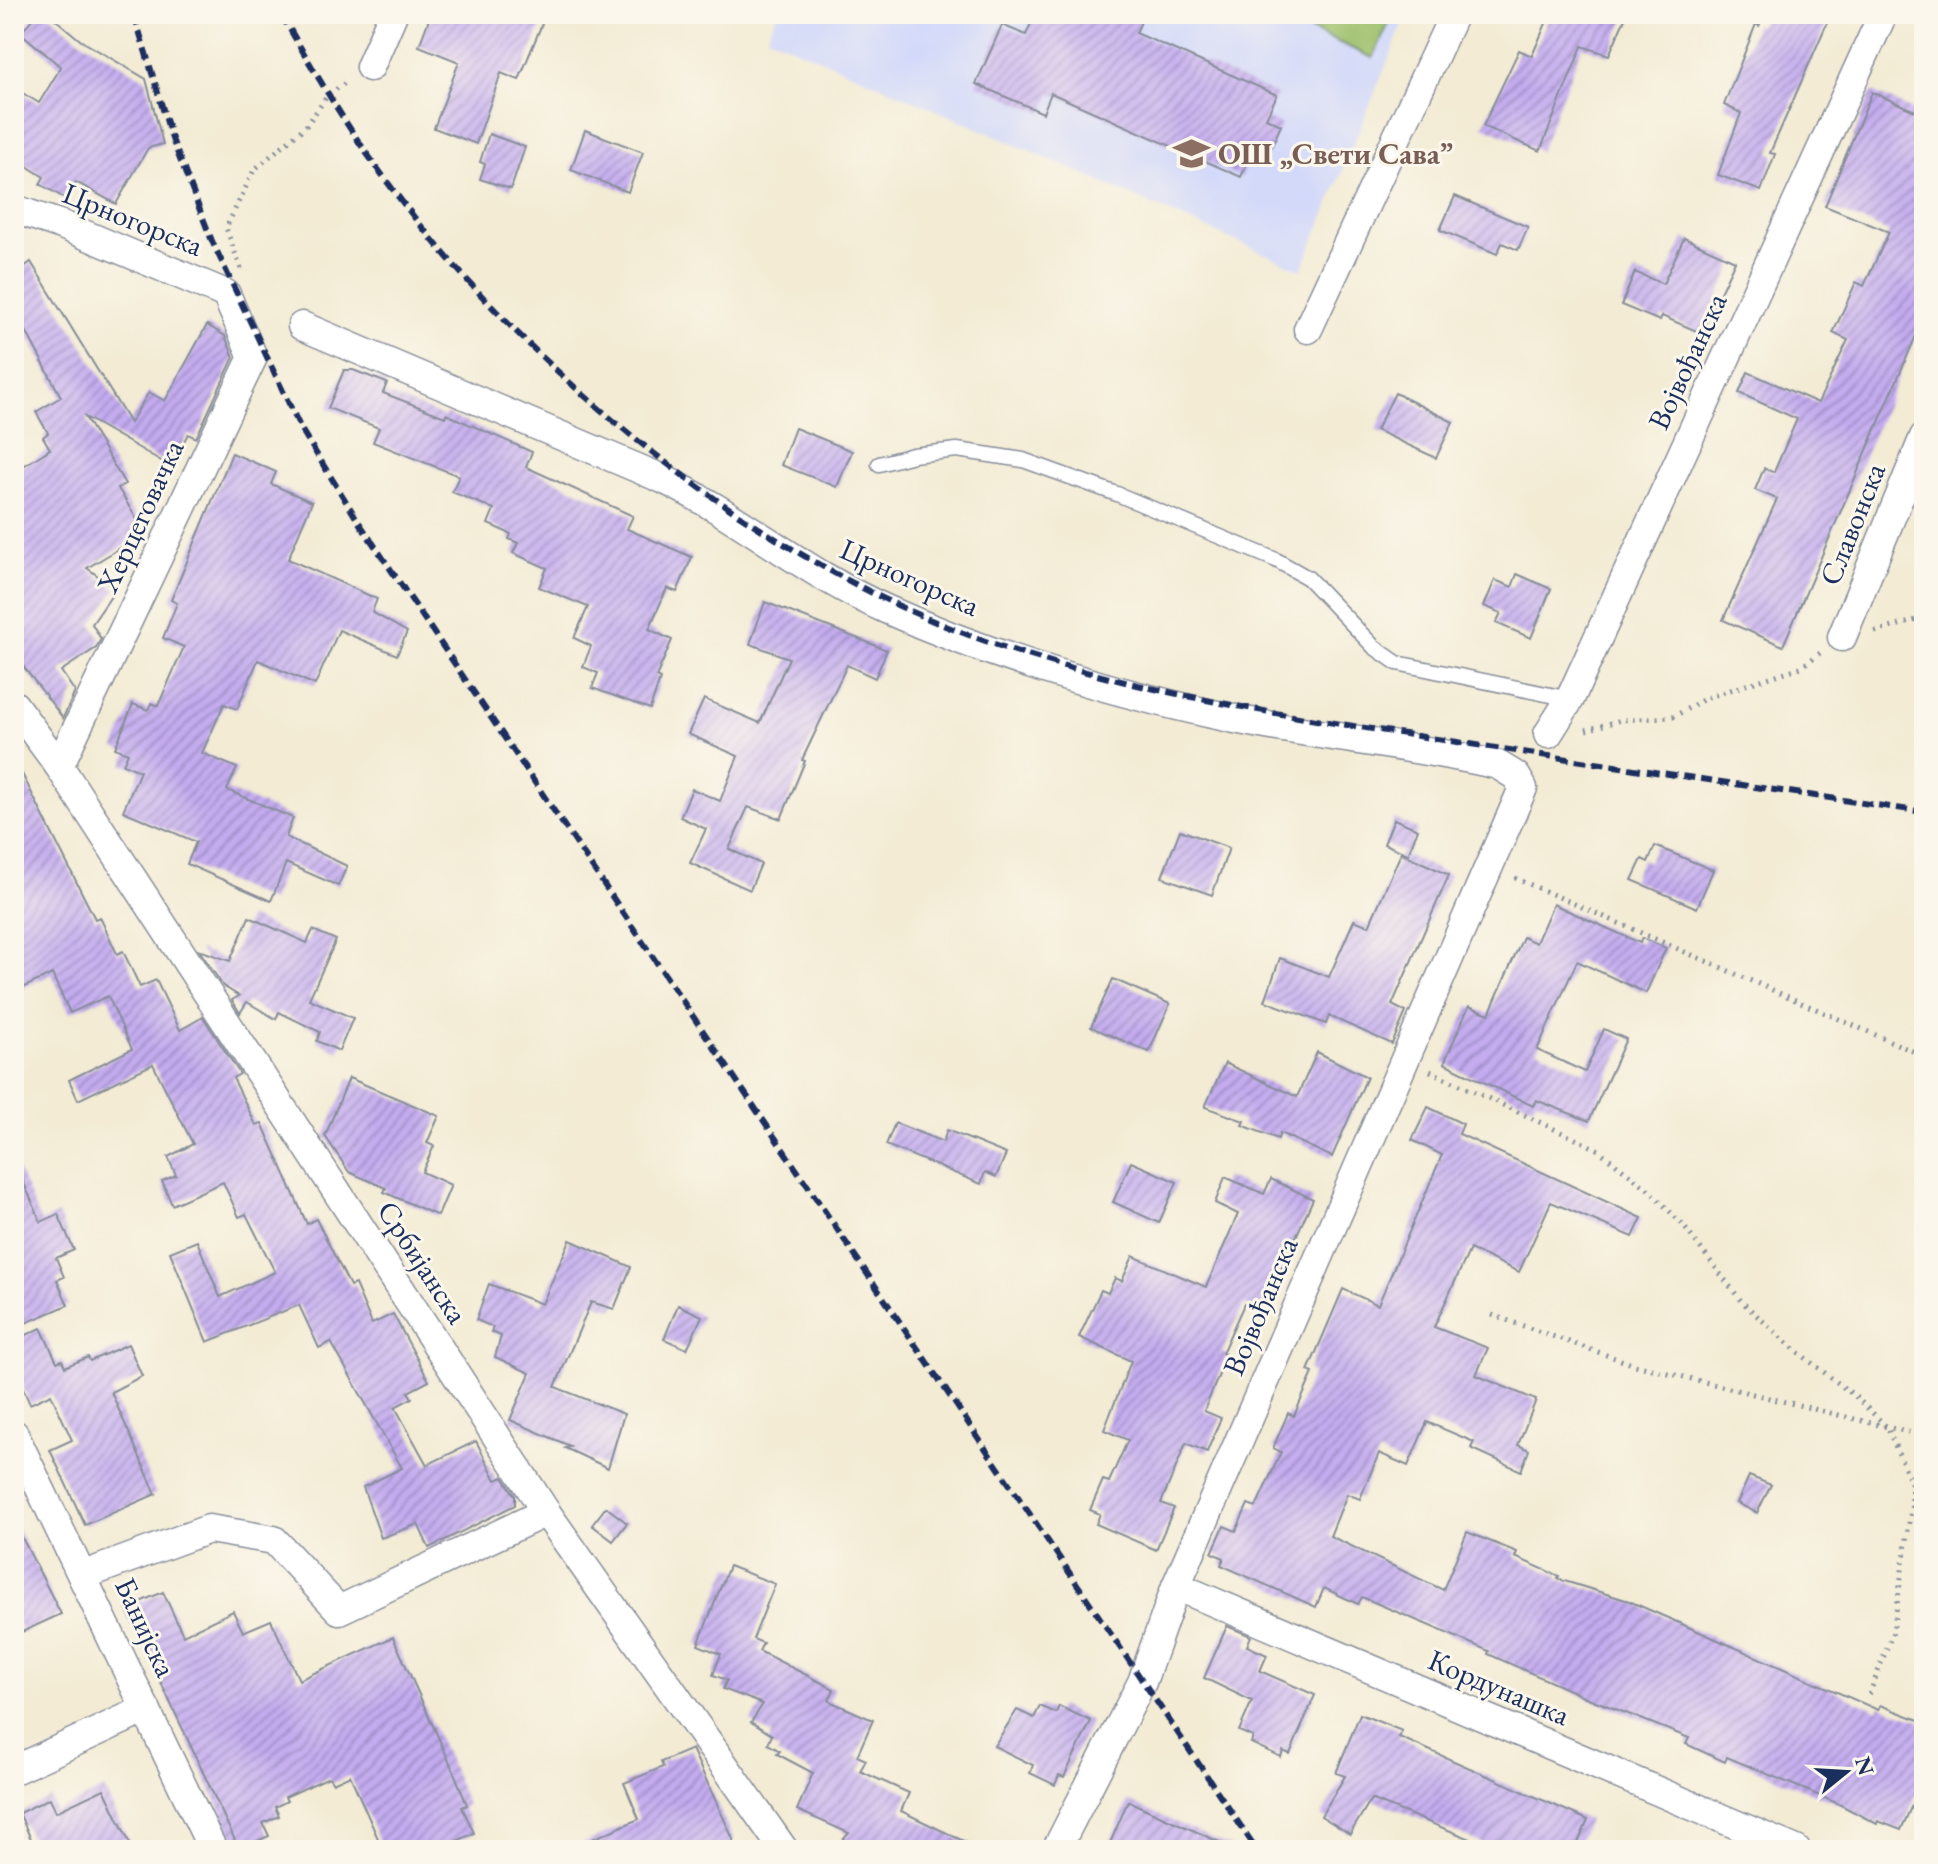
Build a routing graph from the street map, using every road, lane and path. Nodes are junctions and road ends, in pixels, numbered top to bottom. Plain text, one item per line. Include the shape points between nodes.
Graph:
1 (393, 14) edge
2 (1454, 14) edge
3 (1883, 14) edge
4 (370, 67) joint
5 (14, 209) edge
6 (235, 288) junction
7 (302, 326) dead end
8 (1308, 329) dead end
9 (1924, 437) edge
10 (879, 464) dead end
11 (1924, 618) edge
12 (1842, 637) junction
13 (1570, 699) junction
14 (14, 705) edge
15 (1548, 734) joint
16 (59, 766) junction
17 (1523, 788) joint
18 (1488, 867) junction
19 (1924, 1056) edge
20 (1405, 1059) junction
21 (1492, 1315) dead end
22 (1887, 1427) junction
23 (14, 1434) edge
24 (1924, 1436) edge
25 (546, 1512) junction
26 (84, 1575) junction
27 (1176, 1586) junction
28 (1869, 1695) dead end
29 (146, 1709) junction
30 (14, 1770) edge
31 (213, 1850) edge
32 (784, 1850) edge
33 (1056, 1850) edge
34 (1796, 1850) edge

1 - 4 street
2 - 8 street
3 - 13 street, Војвођанска
4 - 6 path via 328,95 306,126 254,170 226,228
5 - 6 street, Црногорска
6 - 16 street, Херцеговачка via 253,357
7 - 17 street, Црногорска via 677,486 887,610 986,648 1121,691 1236,719 1498,765 1516,776
9 - 12 street, Славонска
10 - 13 lane via 957,450 1023,460 1287,566 1308,578 1374,647 1397,663
11 - 12 path
12 - 15 path via 1801,667 1706,698 1673,717 1621,720
13 - 15 street, Војвођанска
14 - 16 street, Србијанска
16 - 25 street, Србијанска
17 - 18 street, Војвођанска
18 - 19 path
18 - 20 street, Војвођанска
20 - 22 path via 1597,1149 1682,1224 1742,1302
20 - 27 street, Војвођанска
21 - 22 path via 1635,1365
22 - 24 path
22 - 28 path via 1911,1482 1912,1503 1893,1632
23 - 26 street, Банијска
25 - 26 street via 339,1610 274,1540 209,1529
25 - 32 street, Србијанска
26 - 29 street, Банијска
27 - 33 street, Војвођанска via 1142,1682
27 - 34 street, Кордунашка
29 - 30 street
29 - 31 street, Банијска

